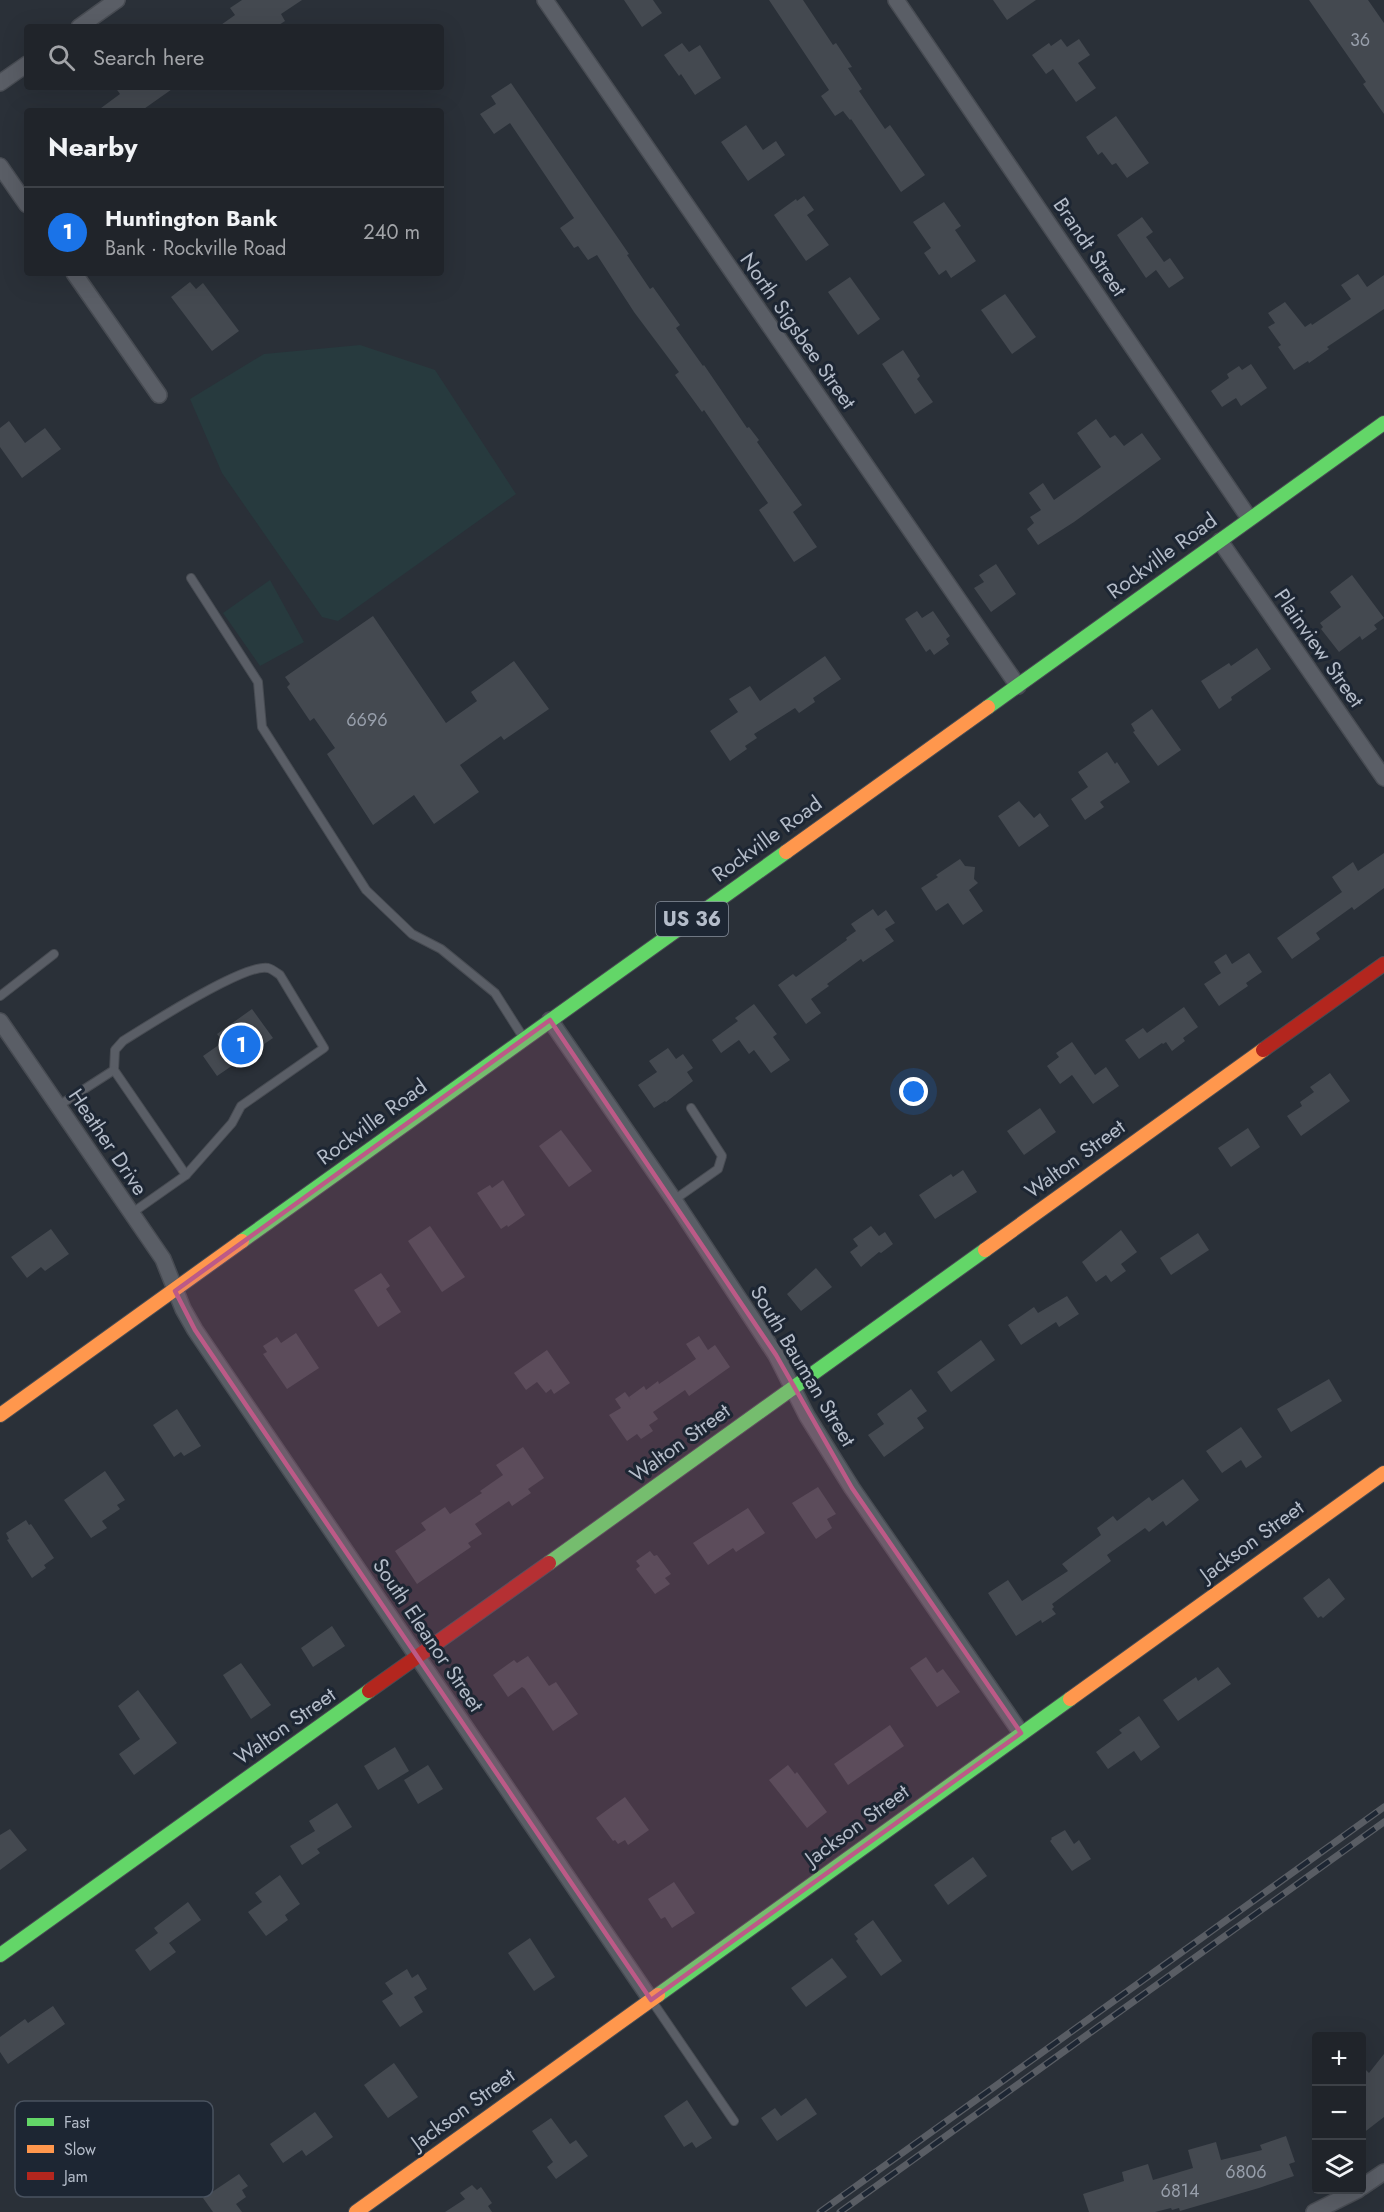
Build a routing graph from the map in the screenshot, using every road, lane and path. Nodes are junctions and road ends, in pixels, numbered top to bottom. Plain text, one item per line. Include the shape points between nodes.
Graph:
1 (117, 0) edge
2 (545, 0) edge
3 (896, 0) edge
4 (83, 24) edge
5 (24, 66) edge
6 (0, 83) edge
7 (0, 166) edge
8 (24, 201) edge
9 (76, 276) edge
10 (159, 395) dead end
11 (1384, 423) edge
12 (1250, 518) junction
13 (1220, 541) junction
14 (191, 578) dead end
15 (1017, 686) junction
16 (1384, 778) edge
17 (54, 954) dead end
18 (1384, 964) edge
19 (0, 996) edge
20 (550, 1020) junction
21 (0, 1021) edge
22 (524, 1039) junction
23 (114, 1070) junction
24 (58, 1106) junction
25 (691, 1108) dead end
26 (186, 1175) junction
27 (674, 1200) junction
28 (132, 1213) junction
29 (175, 1290) junction
30 (792, 1387) junction
31 (0, 1415) edge
32 (1384, 1473) edge
33 (418, 1658) junction
34 (1021, 1733) junction
35 (0, 1955) edge
36 (651, 2000) junction
37 (734, 2121) dead end
38 (1384, 2172) edge
39 (1366, 2184) edge
40 (1350, 2194) edge
41 (356, 2212) edge
42 (1314, 2212) edge

1 - 4 street
2 - 15 street, North Sigsbee Street
3 - 12 street, Brandt Street
5 - 6 street
7 - 8 street
9 - 10 street
11 - 12 street, Rockville Road / US 36
12 - 13 street, Rockville Road / US 36
13 - 15 street, Rockville Road / US 36
13 - 16 street, Plainview Street
14 - 22 lane via 258,682 262,727 366,890 412,934 441,949 495,993
15 - 20 street, Rockville Road / US 36
17 - 19 lane
18 - 30 street, Walton Street
20 - 22 street, Rockville Road / US 36
20 - 27 street, South Bauman Street
21 - 24 street, Heather Drive
22 - 29 street, Rockville Road / US 36
23 - 24 lane
23 - 26 lane
23 - 26 lane via 115,1050 123,1041 196,995 255,969 268,968 280,975 324,1048 241,1106 232,1123
24 - 28 street, Heather Drive
25 - 27 lane via 722,1156 718,1169
26 - 28 lane
27 - 30 street, South Bauman Street via 776,1355
28 - 29 street, Heather Drive via 163,1259
29 - 31 street, Rockville Road / US 36
29 - 33 street, South Eleanor Street via 195,1330
30 - 33 street, Walton Street
30 - 34 street, South Bauman Street via 852,1488
32 - 34 street, Jackson Street
33 - 35 street, Walton Street
33 - 36 street, South Eleanor Street
34 - 36 street, Jackson Street
36 - 37 lane
36 - 41 street, Jackson Street
38 - 39 street
40 - 42 street

